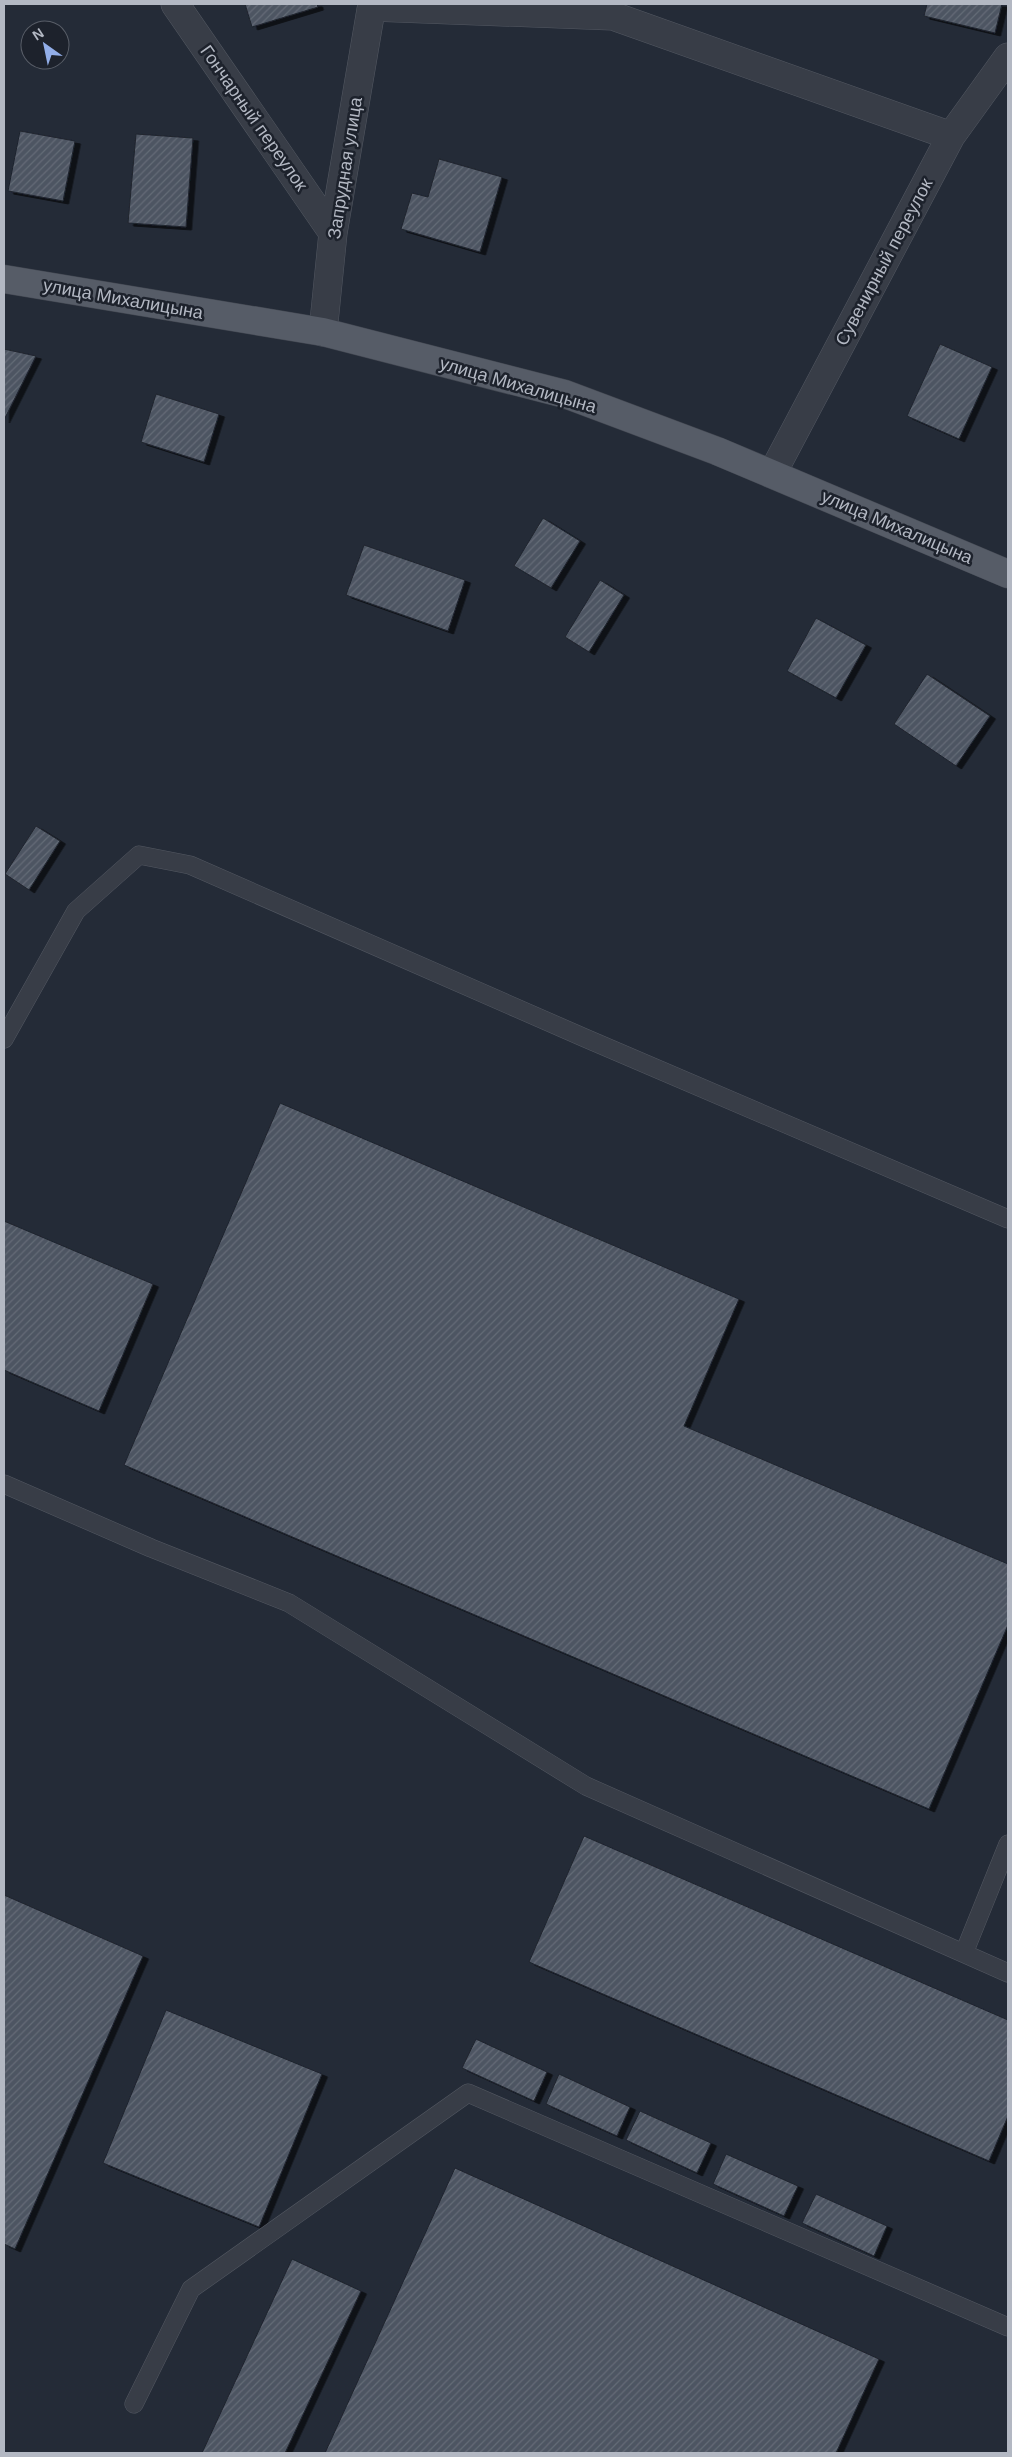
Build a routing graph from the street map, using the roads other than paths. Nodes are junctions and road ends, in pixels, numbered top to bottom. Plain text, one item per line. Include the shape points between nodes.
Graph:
1 (175, 4) edge
2 (372, 5) edge
3 (1008, 57) edge
4 (951, 136) junction
5 (333, 233) junction
6 (4, 279) edge
7 (323, 332) junction
8 (772, 474) junction
9 (1008, 574) edge
10 (4, 1039) edge
11 (1008, 1219) edge
12 (4, 1484) edge
13 (1008, 1844) edge
14 (964, 1953) junction
15 (1008, 1973) edge
16 (1008, 2328) edge
17 (134, 2404) dead end

1 - 5 street, Гончарный переулок
2 - 4 street via 613,16
2 - 5 street, Запрудная улица
3 - 4 street, Сувенирный переулок
4 - 8 street, Сувенирный переулок
5 - 7 street, Запрудная улица
6 - 7 main road, улица Михалицына
7 - 8 main road, улица Михалицына via 565,394
8 - 9 main road, улица Михалицына
10 - 11 lane via 76,910 139,855 190,865
12 - 14 lane via 289,1603 586,1786
13 - 14 lane
14 - 15 lane
16 - 17 lane via 468,2093 191,2289

